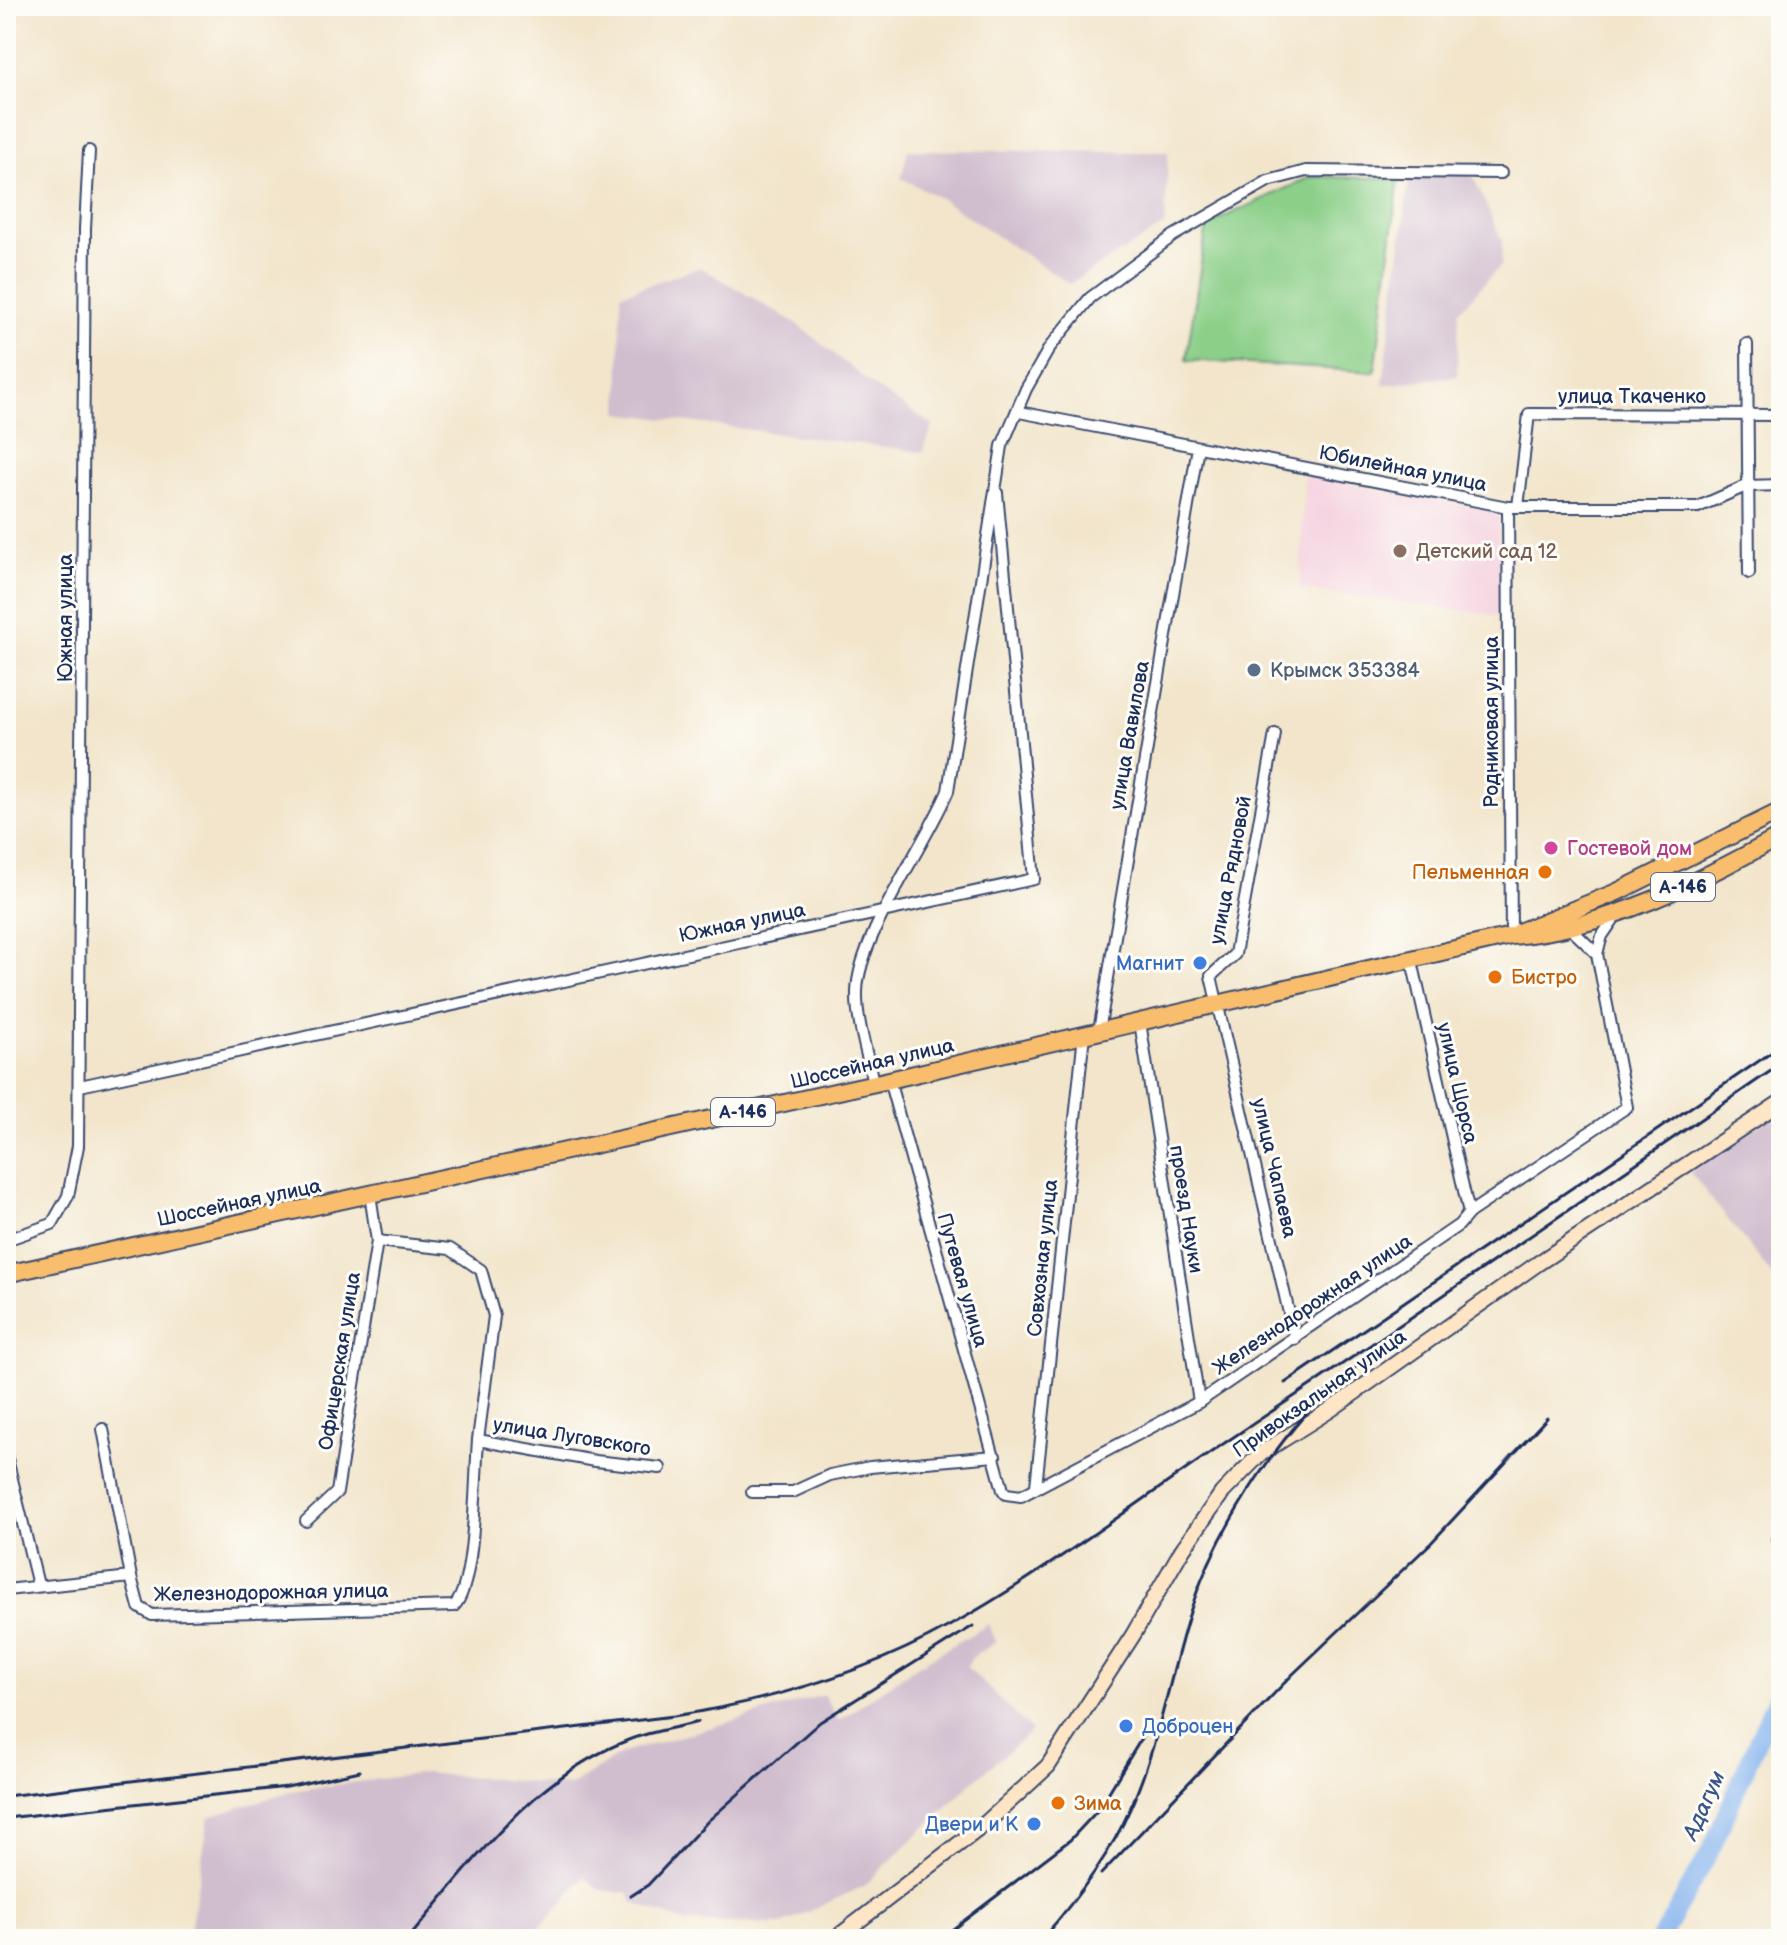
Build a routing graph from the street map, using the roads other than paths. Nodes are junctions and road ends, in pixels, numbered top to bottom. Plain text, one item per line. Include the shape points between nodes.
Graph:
1 (89, 151) dead end
2 (1501, 173) dead end
3 (1747, 344) dead end
4 (1019, 412) junction
5 (1748, 414) junction
6 (1781, 415) edge
7 (1198, 447) junction
8 (1781, 485) edge
9 (1746, 486) junction
10 (997, 493) junction
11 (1513, 507) junction
12 (1749, 573) dead end
13 (1275, 734) dead end
14 (1781, 811) edge
15 (1781, 836) edge
16 (887, 909) junction
17 (1621, 912) junction
18 (1569, 927) junction
19 (1511, 936) junction
20 (1597, 954) junction
21 (1412, 961) junction
22 (1219, 1004) junction
23 (1140, 1022) junction
24 (1091, 1033) junction
25 (881, 1082) junction
26 (80, 1086) junction
27 (1781, 1102) edge
28 (370, 1194) junction
29 (1469, 1213) junction
30 (6, 1240) edge
31 (377, 1241) junction
32 (6, 1274) edge
33 (1295, 1339) junction
34 (1199, 1402) junction
35 (103, 1429) dead end
36 (478, 1440) junction
37 (6, 1455) edge
38 (995, 1456) junction
39 (660, 1468) dead end
40 (1036, 1486) junction
41 (1003, 1490) joint
42 (752, 1492) dead end
43 (306, 1521) dead end
44 (131, 1577) junction
45 (38, 1585) junction
46 (6, 1590) edge
47 (463, 1597) joint
48 (835, 1939) edge

1 - 26 street, Южная улица
2 - 4 street via 1306,171 1268,181 1173,236 1090,298 1050,347
3 - 5 street
4 - 7 street, Юбилейная улица
4 - 10 street via 1002,446
5 - 6 street, улица Ткаченко
5 - 9 street
5 - 11 street, улица Ткаченко via 1529,414
7 - 11 street, Юбилейная улица
7 - 24 street, улица Вавилова
8 - 9 street, Юбилейная улица
9 - 11 street, Юбилейная улица via 1698,507
9 - 12 street
10 - 16 street, Путевая улица via 948,791
10 - 16 street, Южная улица via 1034,879
11 - 19 street, Родниковая улица
13 - 22 street, улица Рядновой via 1235,954 1211,976
14 - 19 highway, А-146 via 1617,892
15 - 17 highway, А-146 via 1711,875
16 - 25 street, Путевая улица via 863,958 857,993
16 - 26 street, Южная улица
17 - 18 highway, А-146
17 - 20 street via 1608,924
18 - 19 highway, А-146
18 - 20 street
19 - 21 highway, Шоссейная улица / А-146
20 - 29 street, Железнодорожная улица via 1627,1107
21 - 22 highway, Шоссейная улица / А-146
21 - 29 street, улица Щорса
22 - 23 highway, Шоссейная улица / А-146
22 - 33 street, улица Чапаева
23 - 24 highway, Шоссейная улица / А-146
23 - 34 street, проезд Науки
24 - 25 highway, Шоссейная улица / А-146
24 - 40 street, Совхозная улица
25 - 28 highway, Шоссейная улица / А-146
25 - 38 street, Путевая улица
26 - 30 street, Южная улица via 78,1146 68,1196 52,1224
27 - 48 main road, Привокзальная улица via 1260,1454 1222,1493 1182,1550 1048,1766 986,1823
28 - 31 street, Офицерская улица
28 - 32 highway, Шоссейная улица / А-146
29 - 33 street, Железнодорожная улица
31 - 36 street, улица Луговского via 450,1249 481,1270 494,1316
31 - 43 street, Офицерская улица via 337,1492
33 - 34 street, Железнодорожная улица
34 - 40 street, Железнодорожная улица
35 - 44 street
36 - 39 street, улица Луговского
36 - 47 street, улица Луговского
37 - 45 street
38 - 41 street, Путевая улица
38 - 42 street via 870,1467 830,1475 793,1492
40 - 41 street, Железнодорожная улица via 1021,1496
44 - 45 street, Железнодорожная улица
44 - 47 street, Железнодорожная улица via 139,1607 152,1615 440,1608 454,1606
45 - 46 street, Железнодорожная улица

